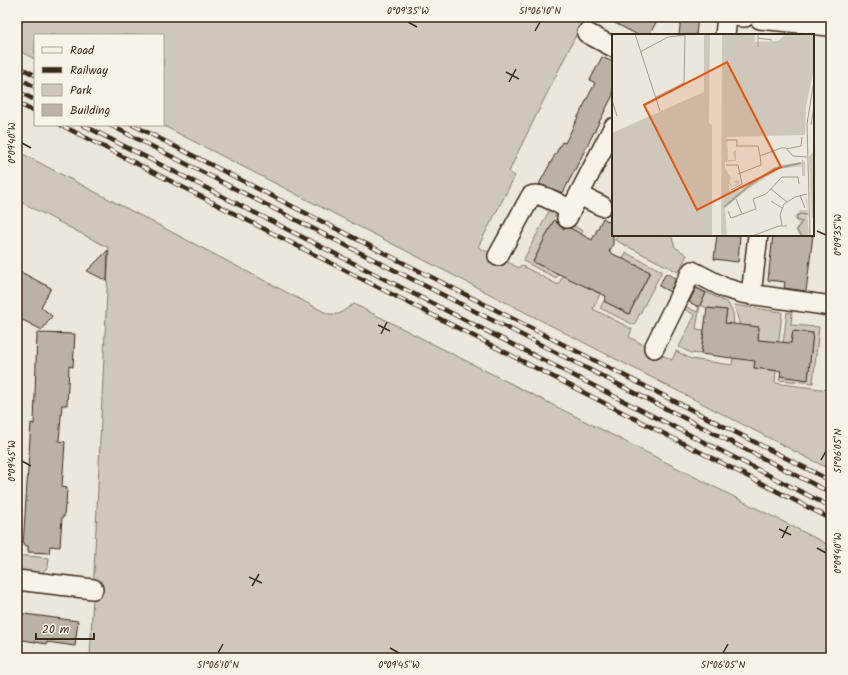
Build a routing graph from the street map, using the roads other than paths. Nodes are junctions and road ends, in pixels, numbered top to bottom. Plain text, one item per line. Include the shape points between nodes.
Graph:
1 (727, 17) edge
2 (742, 17) edge
3 (752, 18) edge
4 (829, 26) dead end
5 (587, 33) dead end
6 (725, 34) edge
7 (612, 46) edge
8 (612, 130) edge
9 (602, 206) dead end
10 (572, 208) junction
11 (758, 236) edge
12 (498, 256) dead end
13 (751, 295) junction
14 (831, 306) edge
15 (654, 348) dead end
16 (17, 580) edge
17 (92, 589) dead end

1 - 6 street
2 - 3 street
3 - 4 street
5 - 7 street
8 - 10 street
9 - 10 street
10 - 12 street via 534,194
11 - 13 street
13 - 14 street
13 - 15 street via 725,288 692,271
16 - 17 street

